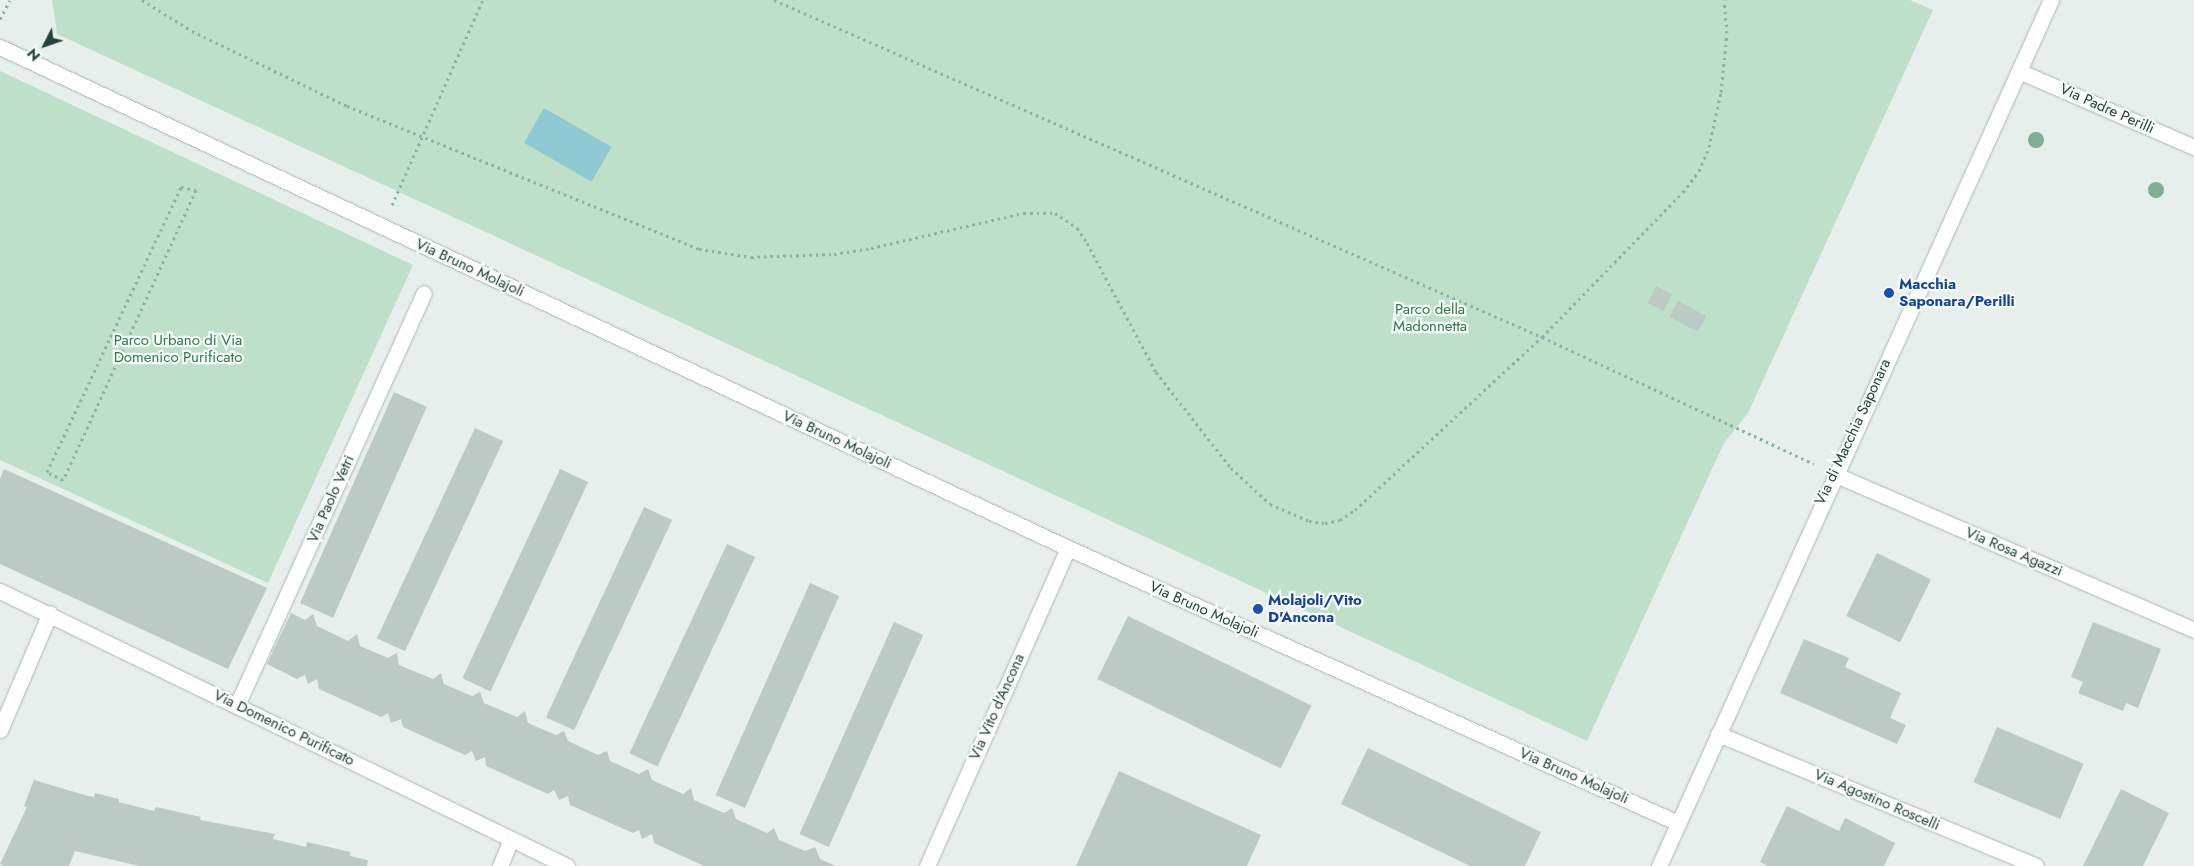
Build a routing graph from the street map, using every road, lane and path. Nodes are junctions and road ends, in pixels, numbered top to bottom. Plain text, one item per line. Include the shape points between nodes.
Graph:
1 (10, 0) edge
2 (142, 0) edge
3 (483, 0) edge
4 (774, 0) edge
5 (1724, 0) edge
6 (2051, 0) edge
7 (0, 19) edge
8 (0, 47) edge
9 (2020, 71) junction
10 (422, 138) junction
11 (2194, 146) edge
12 (383, 226) junction
13 (424, 293) dead end
14 (1542, 337) junction
15 (1834, 474) junction
16 (63, 480) joint
17 (1068, 548) junction
18 (0, 590) edge
19 (50, 613) junction
20 (2194, 630) edge
21 (237, 705) junction
22 (0, 730) edge
23 (1718, 734) junction
24 (1678, 823) junction
25 (511, 840) junction
26 (500, 866) edge
27 (567, 866) edge
28 (927, 866) edge
29 (1659, 866) edge
30 (2036, 866) edge

1 - 7 path
2 - 10 path via 192,31 347,106
3 - 10 path
4 - 14 path
5 - 14 path via 1727,33 1721,92 1709,147 1699,171 1683,192
6 - 9 street, Via di Macchia Saponara
8 - 12 street, Via Bruno Molajoli
9 - 11 street, Via Padre Perilli
9 - 15 street, Via di Macchia Saponara
10 - 12 path
10 - 14 path via 676,243 751,258 788,258 871,248 1024,213 1055,213 1076,228 1087,242 1156,372 1208,441 1263,498 1309,521 1325,523 1340,520 1356,510
12 - 17 street, Via Bruno Molajoli
13 - 21 street, Via Paolo Vetri
14 - 15 path
15 - 20 street, Via Rosa Agazzi
15 - 23 street, Via di Macchia Saponara
16 - 16 path via 192,199 196,190 181,187 47,472
17 - 24 street, Via Bruno Molajoli
17 - 28 street, Via Vito d'Ancona
18 - 19 street, Via Domenico Purificato
19 - 21 street, Via Domenico Purificato
19 - 22 street
21 - 25 street, Via Domenico Purificato
23 - 24 street, Via di Macchia Saponara
23 - 30 street, Via Agostino Roscelli
24 - 29 street, Via di Macchia Saponara
25 - 26 street
25 - 27 street, Via Domenico Purificato

